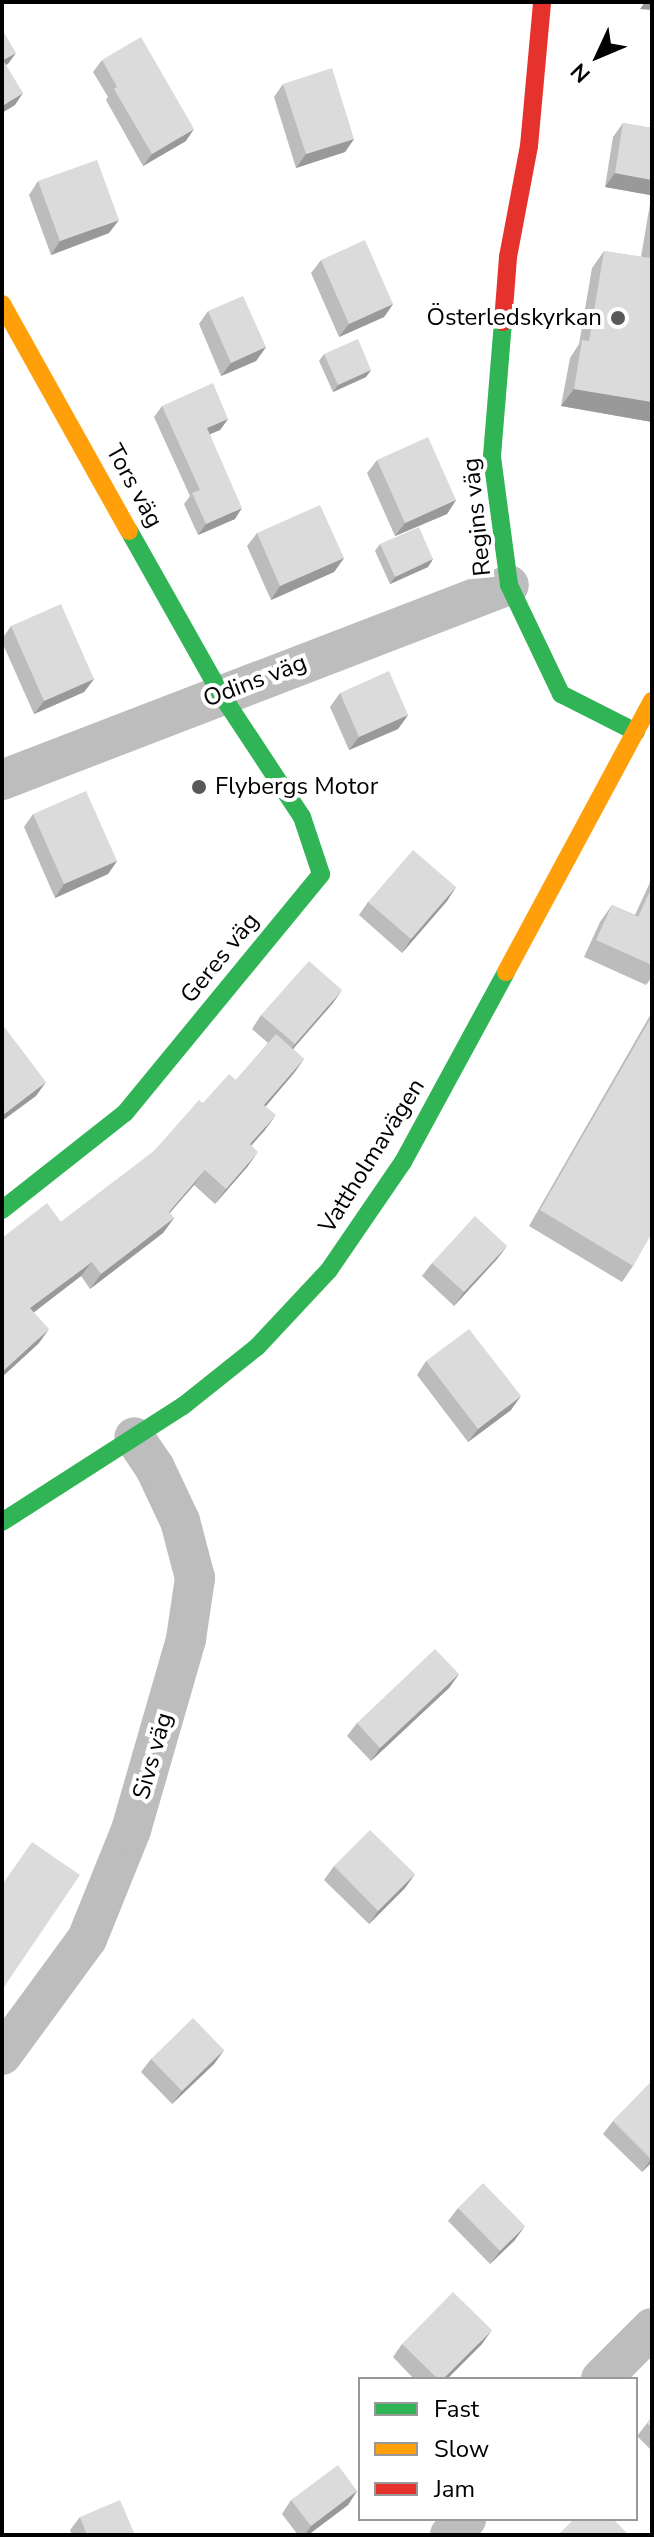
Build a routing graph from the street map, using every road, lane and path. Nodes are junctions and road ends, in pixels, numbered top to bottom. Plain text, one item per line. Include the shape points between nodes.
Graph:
1 (542, 2) edge
2 (2, 304) edge
3 (509, 585) junction
4 (221, 694) junction
5 (652, 701) edge
6 (636, 732) junction
7 (2, 780) edge
8 (2, 1210) edge
9 (134, 1437) junction
10 (2, 1522) edge
11 (2, 2055) edge
12 (652, 2328) edge
13 (603, 2377) edge

1 - 3 street, Regins väg via 529,146 508,257 492,457
2 - 4 street, Tors väg
3 - 4 street, Odins väg
3 - 6 street, Regins väg via 561,694
4 - 7 street, Odins väg
4 - 8 street, Geres väg via 302,817 321,874 125,1113
5 - 6 street, Vattholmavägen
6 - 9 street, Vattholmavägen via 403,1162 329,1270 257,1347
9 - 10 street, Vattholmavägen
9 - 11 street, Sivs väg via 180,1521 195,1578 186,1639 131,1830 87,1939
12 - 13 street

